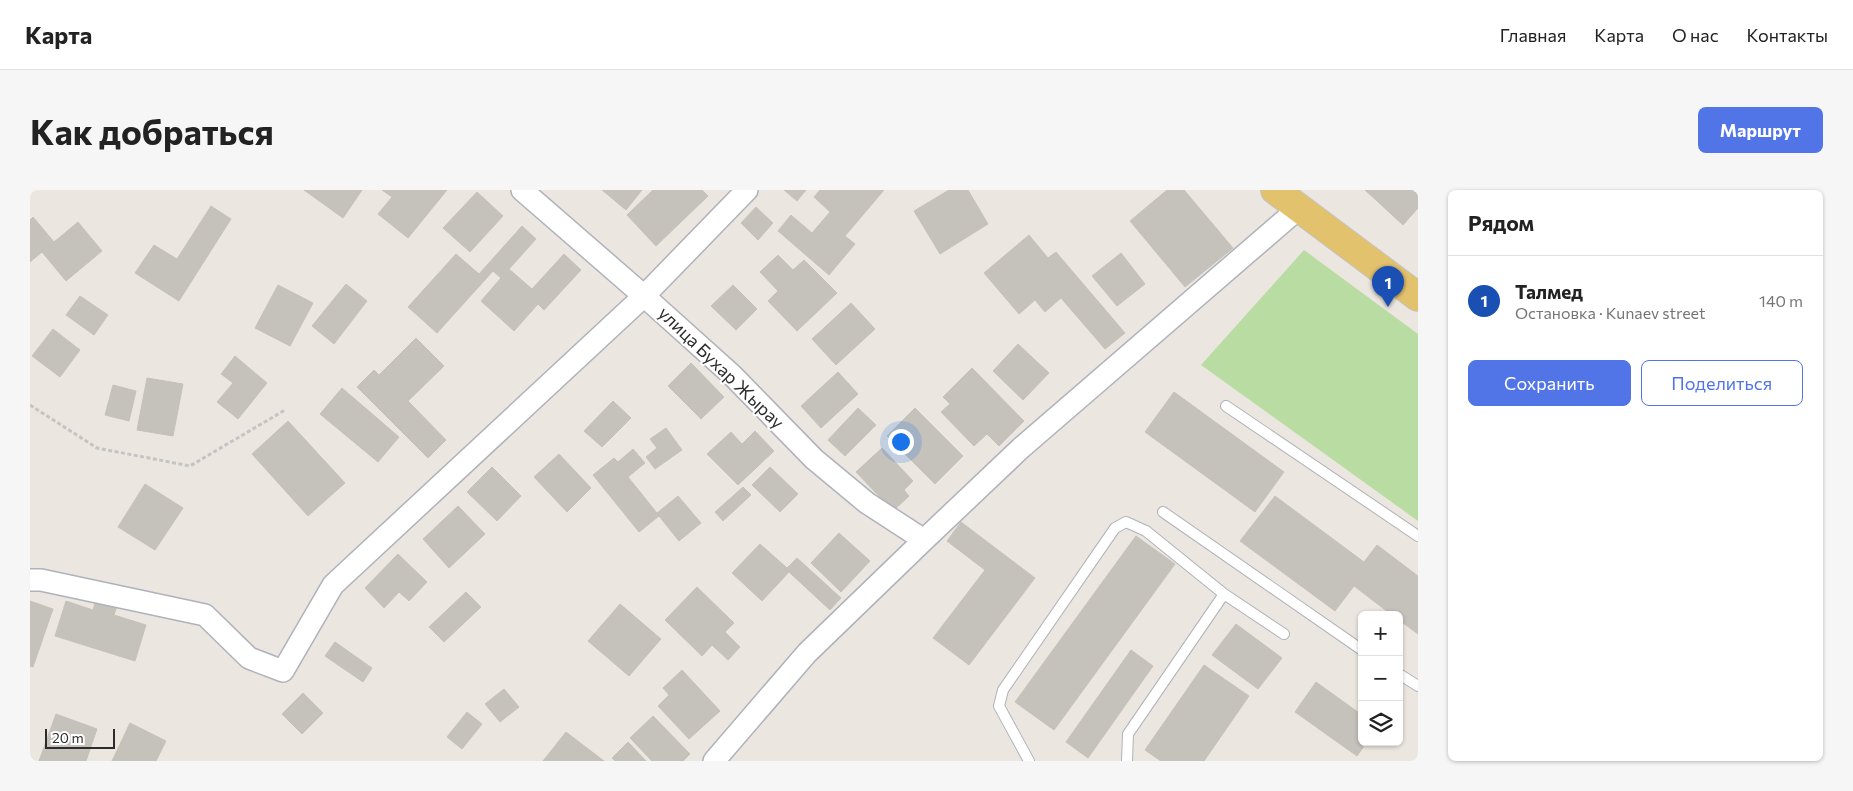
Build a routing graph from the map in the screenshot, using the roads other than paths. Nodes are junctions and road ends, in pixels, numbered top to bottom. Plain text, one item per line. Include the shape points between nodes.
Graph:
1 (522, 190) edge
2 (746, 190) edge
3 (1275, 190) edge
4 (1298, 208) junction
5 (644, 296) junction
6 (1418, 297) edge
7 (1226, 406) dead end
8 (1163, 512) dead end
9 (1418, 536) edge
10 (924, 540) junction
11 (30, 580) edge
12 (1224, 594) junction
13 (1284, 634) dead end
14 (1358, 647) edge
15 (1403, 677) edge
16 (1418, 686) edge
17 (714, 761) edge
18 (1029, 761) edge
19 (1127, 761) edge

1 - 5 street, улица Бухар Жырау
2 - 5 street
3 - 4 main road
4 - 6 main road
4 - 10 street via 1021,448
5 - 10 street, улица Бухар Жырау via 732,376 814,459 867,503
5 - 11 street via 333,585 283,671 249,658 205,615
7 - 9 lane
8 - 14 lane
10 - 17 street via 807,653
12 - 13 lane
12 - 18 lane via 1146,531 1126,522 1115,528 1003,690 999,706
12 - 19 lane via 1128,734
15 - 16 lane

